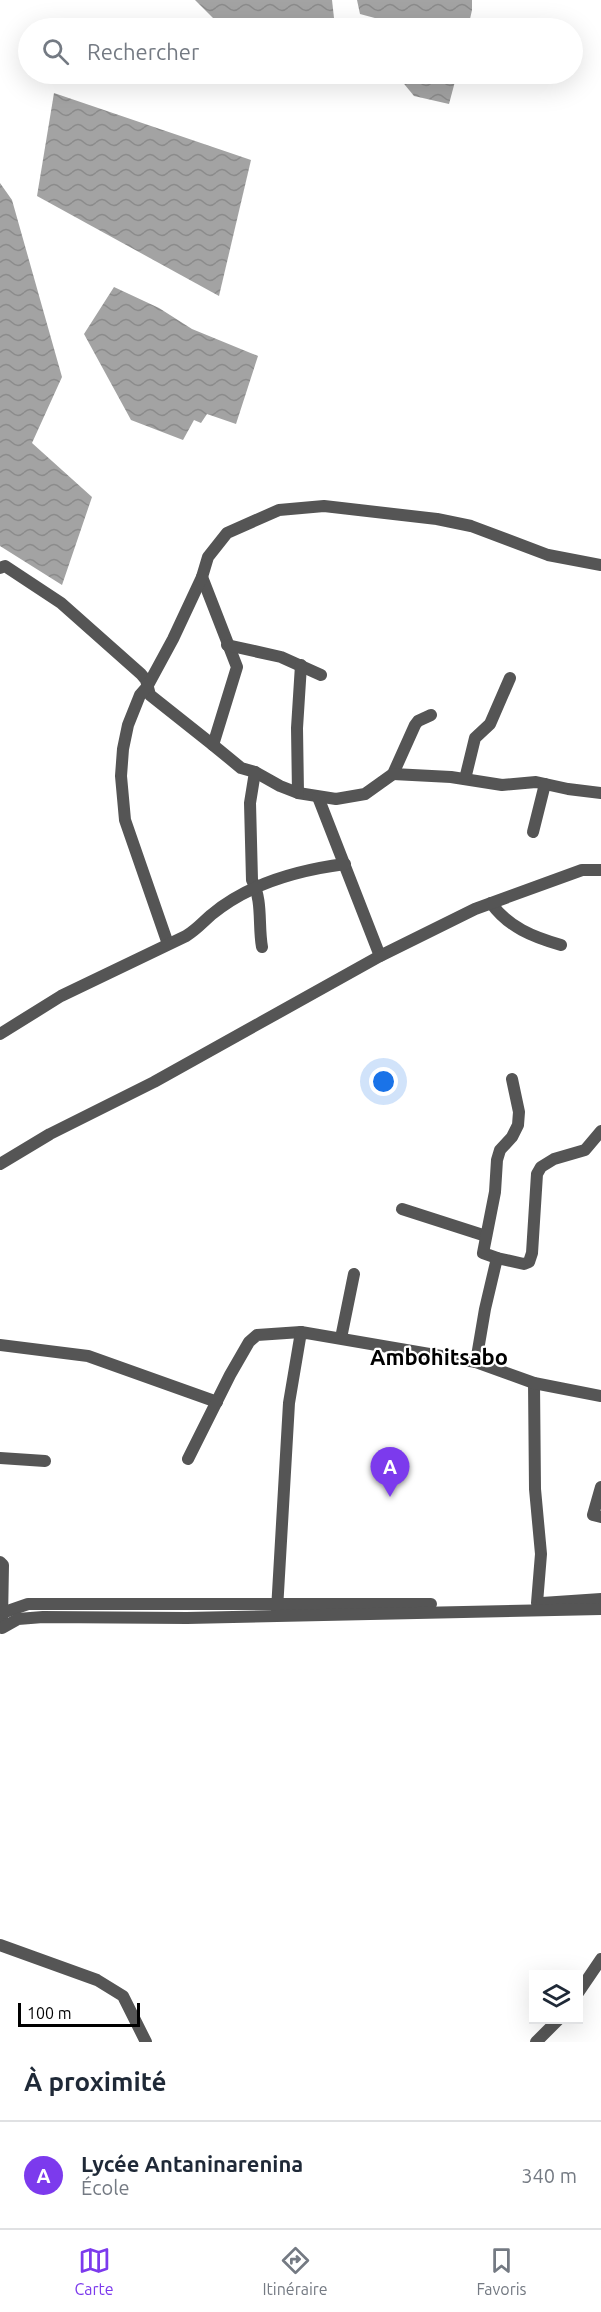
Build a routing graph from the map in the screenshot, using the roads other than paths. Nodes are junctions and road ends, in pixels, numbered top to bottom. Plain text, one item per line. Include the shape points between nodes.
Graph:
1 (601, 565) edge
2 (0, 568) edge
3 (202, 577) junction
4 (227, 645) junction
5 (301, 665) junction
6 (321, 675) dead end
7 (510, 678) dead end
8 (147, 687) junction
9 (431, 715) dead end
10 (213, 746) junction
11 (255, 772) junction
12 (393, 774) junction
13 (465, 779) junction
14 (545, 784) junction
15 (601, 793) edge
16 (298, 794) junction
17 (318, 797) junction
18 (533, 832) dead end
19 (345, 864) junction
20 (601, 870) edge
21 (256, 888) junction
22 (490, 903) junction
23 (168, 944) junction
24 (561, 945) dead end
25 (262, 947) dead end
26 (380, 956) junction
27 (0, 1034) edge
28 (512, 1079) dead end
29 (601, 1131) edge
30 (0, 1164) edge
31 (402, 1209) dead end
32 (486, 1236) junction
33 (497, 1258) junction
34 (354, 1274) dead end
35 (301, 1332) junction
36 (341, 1338) junction
37 (0, 1345) edge
38 (476, 1362) junction
39 (534, 1383) junction
40 (601, 1396) edge
41 (217, 1402) junction
42 (0, 1458) edge
43 (188, 1459) dead end
44 (45, 1461) dead end
45 (601, 1486) edge
46 (601, 1517) edge
47 (0, 1562) edge
48 (601, 1599) edge
49 (187, 1603) junction
50 (532, 1606) junction
51 (601, 1609) edge
52 (277, 1610) junction
53 (2, 1613) junction
54 (187, 1618) junction
55 (1, 1631) edge
56 (0, 1945) edge
57 (601, 1959) edge
58 (583, 1988) edge
59 (553, 2024) edge
60 (146, 2042) edge
61 (537, 2042) edge

1 - 3 street via 548,555 438,519 324,506 279,510 227,533 208,557
2 - 8 street via 5,566 62,603 141,674
3 - 4 street
3 - 8 street
4 - 5 street
4 - 10 street via 237,667
5 - 6 street
5 - 16 street
7 - 13 street via 490,724 475,738
8 - 10 street via 150,695
8 - 23 street via 140,695 125,737 121,764 123,796 125,820
9 - 12 street via 415,725
10 - 11 street via 241,768
11 - 16 street
11 - 21 street via 249,803 252,880
12 - 13 street
12 - 17 street via 365,794 336,799
13 - 14 street via 502,785
14 - 15 street
14 - 18 street
16 - 17 street
17 - 19 street
19 - 21 street via 298,871
19 - 26 street
20 - 22 street via 582,870
21 - 23 street
21 - 25 street
22 - 24 street via 510,924
22 - 26 street
23 - 27 street via 61,996
26 - 30 street
28 - 32 street via 518,1125 497,1160
29 - 33 street via 585,1150 554,1159 537,1174 529,1262
31 - 32 street
32 - 33 street via 483,1253
33 - 38 street
34 - 36 street
35 - 36 street
35 - 41 street via 257,1335 249,1342
35 - 52 street via 289,1403
36 - 38 street
37 - 41 street via 88,1356
38 - 39 street
39 - 40 street
39 - 50 street via 535,1489 541,1554
41 - 43 street
42 - 44 street
45 - 46 street via 593,1515
47 - 53 street
48 - 50 street
49 - 52 street
49 - 53 street via 28,1604
49 - 54 street
50 - 51 street
50 - 52 street
52 - 54 street
53 - 55 street
54 - 55 street via 27,1618 18,1619
56 - 60 street via 97,1980 123,1996
57 - 58 street
59 - 61 street

